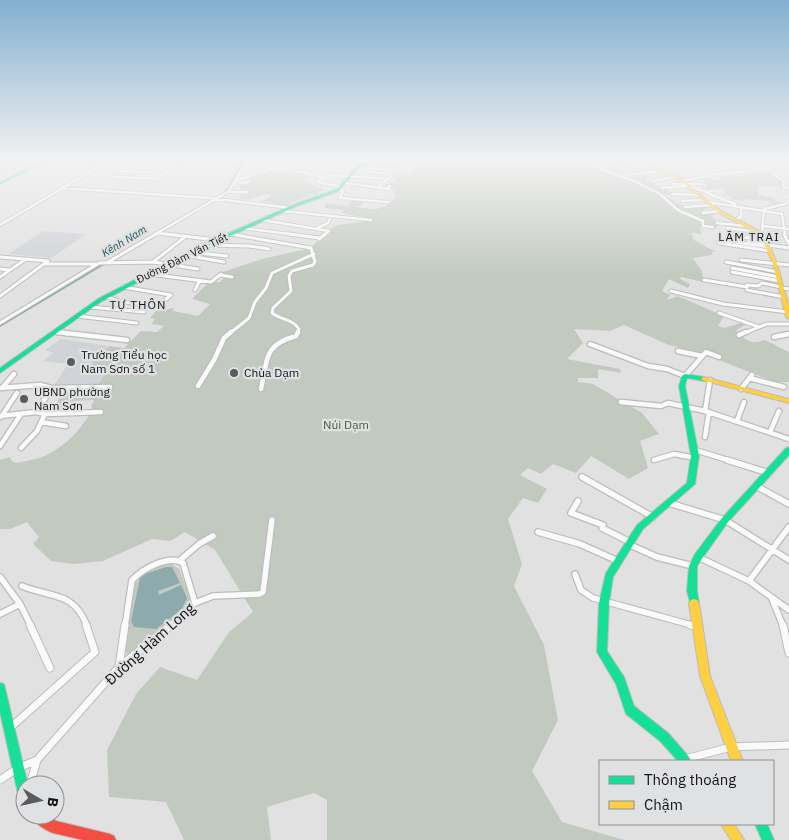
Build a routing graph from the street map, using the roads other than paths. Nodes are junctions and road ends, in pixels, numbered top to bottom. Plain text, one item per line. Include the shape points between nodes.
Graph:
1 (45, 198) edge
2 (210, 198) edge
3 (310, 198) edge
4 (342, 198) edge
5 (665, 198) edge
6 (697, 198) edge
7 (702, 198) edge
8 (704, 198) edge
9 (706, 198) edge
10 (708, 198) edge
11 (713, 198) edge
12 (215, 199) junction
13 (682, 201) dead end
14 (789, 201) edge
15 (389, 202) dead end
16 (685, 207) dead end
17 (736, 207) junction
18 (290, 208) junction
19 (743, 208) junction
20 (282, 211) junction
21 (324, 211) dead end
22 (348, 212) dead end
23 (702, 212) dead end
24 (764, 212) junction
25 (782, 214) junction
26 (321, 215) junction
27 (789, 215) edge
28 (343, 217) junction
29 (738, 218) dead end
30 (330, 219) dead end
31 (261, 220) junction
32 (370, 220) dead end
33 (717, 223) dead end
34 (0, 225) edge
35 (746, 226) junction
36 (713, 227) dead end
37 (243, 228) junction
38 (316, 228) junction
39 (727, 228) dead end
40 (784, 229) junction
41 (789, 229) edge
42 (156, 233) junction
43 (230, 234) junction
44 (185, 237) junction
45 (728, 237) dead end
46 (217, 240) junction
47 (765, 240) junction
48 (719, 241) dead end
49 (789, 244) edge
50 (206, 245) junction
51 (269, 248) dead end
52 (789, 248) edge
53 (187, 254) junction
54 (314, 254) junction
55 (227, 256) dead end
56 (0, 257) edge
57 (26, 259) junction
58 (740, 260) dead end
59 (152, 262) junction
60 (224, 262) dead end
61 (726, 262) dead end
62 (98, 263) junction
63 (106, 263) junction
64 (44, 264) junction
65 (168, 264) junction
66 (775, 264) junction
67 (789, 265) edge
68 (0, 269) edge
69 (198, 269) dead end
70 (10, 270) junction
71 (732, 270) dead end
72 (149, 274) junction
73 (0, 277) edge
74 (232, 277) dead end
75 (200, 280) junction
76 (704, 280) dead end
77 (781, 282) edge
78 (124, 287) junction
79 (196, 290) dead end
80 (747, 290) dead end
81 (671, 291) dead end
82 (2, 292) edge
83 (0, 296) edge
84 (106, 297) junction
85 (784, 297) junction
86 (164, 301) dead end
87 (155, 305) dead end
88 (90, 307) junction
89 (144, 312) dead end
90 (719, 313) dead end
91 (788, 315) edge
92 (77, 316) junction
93 (0, 323) edge
94 (137, 324) dead end
95 (789, 324) edge
96 (758, 327) junction
97 (53, 332) junction
98 (789, 334) edge
99 (739, 335) dead end
100 (774, 337) dead end
101 (127, 340) dead end
102 (590, 344) dead end
103 (678, 351) dead end
104 (702, 356) junction
105 (719, 357) dead end
106 (0, 371) edge
107 (14, 374) dead end
108 (685, 376) junction
109 (710, 380) junction
110 (198, 386) dead end
111 (110, 387) dead end
112 (784, 387) dead end
113 (1, 388) edge
114 (52, 388) junction
115 (261, 389) dead end
116 (741, 389) junction
117 (17, 393) dead end
118 (789, 401) edge
119 (621, 402) dead end
120 (744, 402) dead end
121 (686, 408) junction
122 (707, 411) junction
123 (779, 411) dead end
124 (36, 412) junction
125 (101, 412) dead end
126 (21, 414) junction
127 (45, 414) junction
128 (1, 417) edge
129 (737, 421) junction
130 (41, 422) junction
131 (66, 426) dead end
132 (770, 432) junction
133 (705, 437) dead end
134 (789, 439) edge
135 (0, 446) edge
136 (21, 448) dead end
137 (789, 450) edge
138 (695, 454) junction
139 (654, 460) dead end
140 (770, 473) junction
141 (582, 477) dead end
142 (758, 487) junction
143 (578, 501) dead end
144 (669, 503) junction
145 (789, 504) edge
146 (653, 517) junction
147 (272, 520) dead end
148 (725, 520) junction
149 (789, 527) edge
150 (538, 532) dead end
151 (213, 536) dead end
152 (629, 543) junction
153 (772, 550) junction
154 (698, 557) junction
155 (789, 560) edge
156 (179, 561) junction
157 (618, 561) junction
158 (693, 566) junction
159 (575, 574) dead end
160 (0, 577) edge
161 (749, 581) junction
162 (22, 586) dead end
163 (772, 599) junction
164 (604, 601) junction
165 (195, 603) junction
166 (20, 604) junction
167 (789, 610) edge
168 (0, 614) edge
169 (698, 627) junction
170 (789, 653) edge
171 (119, 667) junction
172 (50, 668) dead end
173 (0, 688) edge
174 (10, 728) junction
175 (789, 745) edge
176 (731, 747) junction
177 (37, 760) junction
178 (685, 760) edge
179 (737, 760) edge
180 (18, 768) junction
181 (18, 775) edge
182 (33, 775) edge
183 (0, 780) edge
184 (48, 825) edge
185 (728, 825) edge
186 (761, 825) edge
187 (110, 840) edge
188 (738, 840) edge
189 (768, 840) edge

1 - 34 street
2 - 12 street
3 - 18 street, Đường Đàm Văn Tiết
4 - 15 street
5 - 36 street via 678,210 702,220 703,226
6 - 13 street
7 - 16 street
8 - 23 street
9 - 35 street
10 - 17 street
11 - 17 street via 738,205
12 - 18 street
12 - 42 street
14 - 24 street
17 - 19 street
18 - 20 street, Đường Đàm Văn Tiết
19 - 24 street
19 - 29 street
20 - 26 street
20 - 31 street, Đường Đàm Văn Tiết
21 - 26 street
22 - 28 street
24 - 25 street
24 - 47 street
25 - 27 street
25 - 40 street
26 - 28 street
28 - 32 street
30 - 38 street
31 - 37 street, Đường Đàm Văn Tiết
31 - 38 street
33 - 35 street
35 - 47 street
37 - 38 street via 319,238 329,232
37 - 43 street, Đường Đàm Văn Tiết
39 - 47 street
40 - 41 street
40 - 47 street
40 - 49 street
42 - 44 street
42 - 63 street
43 - 46 street, Đường Đàm Văn Tiết
43 - 54 street via 308,248
44 - 46 street
44 - 59 street
45 - 47 street
46 - 50 street, Đường Đàm Văn Tiết
47 - 48 street
47 - 52 street
47 - 66 street
50 - 51 street
50 - 53 street, Đường Đàm Văn Tiết
53 - 55 street
53 - 60 street
53 - 65 street, Đường Đàm Văn Tiết
54 - 110 street via 272,273 249,318 224,338
54 - 115 street via 314,264 291,272 291,291 272,308 275,317 295,323 299,329 296,336 280,340 271,348
56 - 57 street
57 - 64 street via 48,261
57 - 70 street
58 - 66 street
59 - 63 street
59 - 65 street
61 - 77 street
62 - 63 street
62 - 64 street
62 - 93 street
64 - 82 street
65 - 69 street
65 - 72 street, Đường Đàm Văn Tiết
66 - 67 street
66 - 77 street
68 - 70 street
70 - 73 street
71 - 77 street
72 - 75 street
72 - 78 street, Đường Đàm Văn Tiết
74 - 75 street via 221,274 211,282
75 - 79 street
76 - 77 street via 747,287
77 - 85 street
78 - 84 street, Đường Đàm Văn Tiết
78 - 86 street via 171,294
80 - 85 street
81 - 91 street
82 - 83 street
84 - 87 street
84 - 88 street, Đường Đàm Văn Tiết
85 - 91 street
88 - 89 street
88 - 92 street, Đường Đàm Văn Tiết
90 - 96 street
92 - 94 street
92 - 97 street, Đường Đàm Văn Tiết
95 - 96 street
96 - 99 street
97 - 101 street
97 - 106 street, Đường Đàm Văn Tiết
98 - 100 street
102 - 108 street
103 - 104 street
104 - 105 street via 706,352
104 - 108 street
107 - 113 street
108 - 109 street
108 - 121 street via 682,386
109 - 116 street
109 - 122 street
111 - 114 street
112 - 116 street via 751,377
113 - 114 street via 40,385
114 - 124 street
116 - 118 street
117 - 128 street
119 - 121 street via 661,406 668,403
120 - 129 street
121 - 122 street
121 - 138 street
122 - 129 street
122 - 133 street
123 - 132 street
124 - 126 street
124 - 127 street
125 - 127 street
126 - 128 street
126 - 135 street
127 - 130 street
129 - 132 street
130 - 131 street
130 - 136 street
132 - 134 street
137 - 140 street
138 - 139 street
138 - 140 street
138 - 144 street via 691,484
140 - 142 street
141 - 146 street
142 - 145 street
142 - 148 street
143 - 152 street via 571,513 603,525 602,528
144 - 146 street
144 - 148 street
146 - 152 street via 640,527
147 - 165 street, Đường Hàm Long via 263,592 205,598
148 - 153 street
148 - 154 street
149 - 153 street
150 - 157 street via 580,544
151 - 156 street
152 - 157 street
152 - 158 street via 657,557
153 - 155 street
153 - 161 street
154 - 158 street
154 - 161 street
156 - 165 street via 183,563
156 - 171 street via 145,570 132,580
157 - 164 street via 610,576
158 - 169 street via 692,590
159 - 164 street via 581,590
160 - 166 street
161 - 163 street
162 - 174 street via 68,600 78,608 95,652
163 - 167 street
163 - 170 street via 782,622
164 - 169 street
164 - 178 street via 602,652 620,681 630,710 664,737
165 - 171 street, Đường Hàm Long
166 - 168 street
166 - 172 street
169 - 176 street via 705,676
171 - 177 street, Đường Hàm Long
173 - 174 street
174 - 180 street
175 - 176 street
176 - 178 street
176 - 179 street
177 - 180 street, Đường Hàm Long
177 - 182 street, Đường Hàm Long
180 - 181 street
180 - 183 street, Đường Hàm Long
184 - 187 street via 65,831 97,834
185 - 188 street
186 - 189 street

